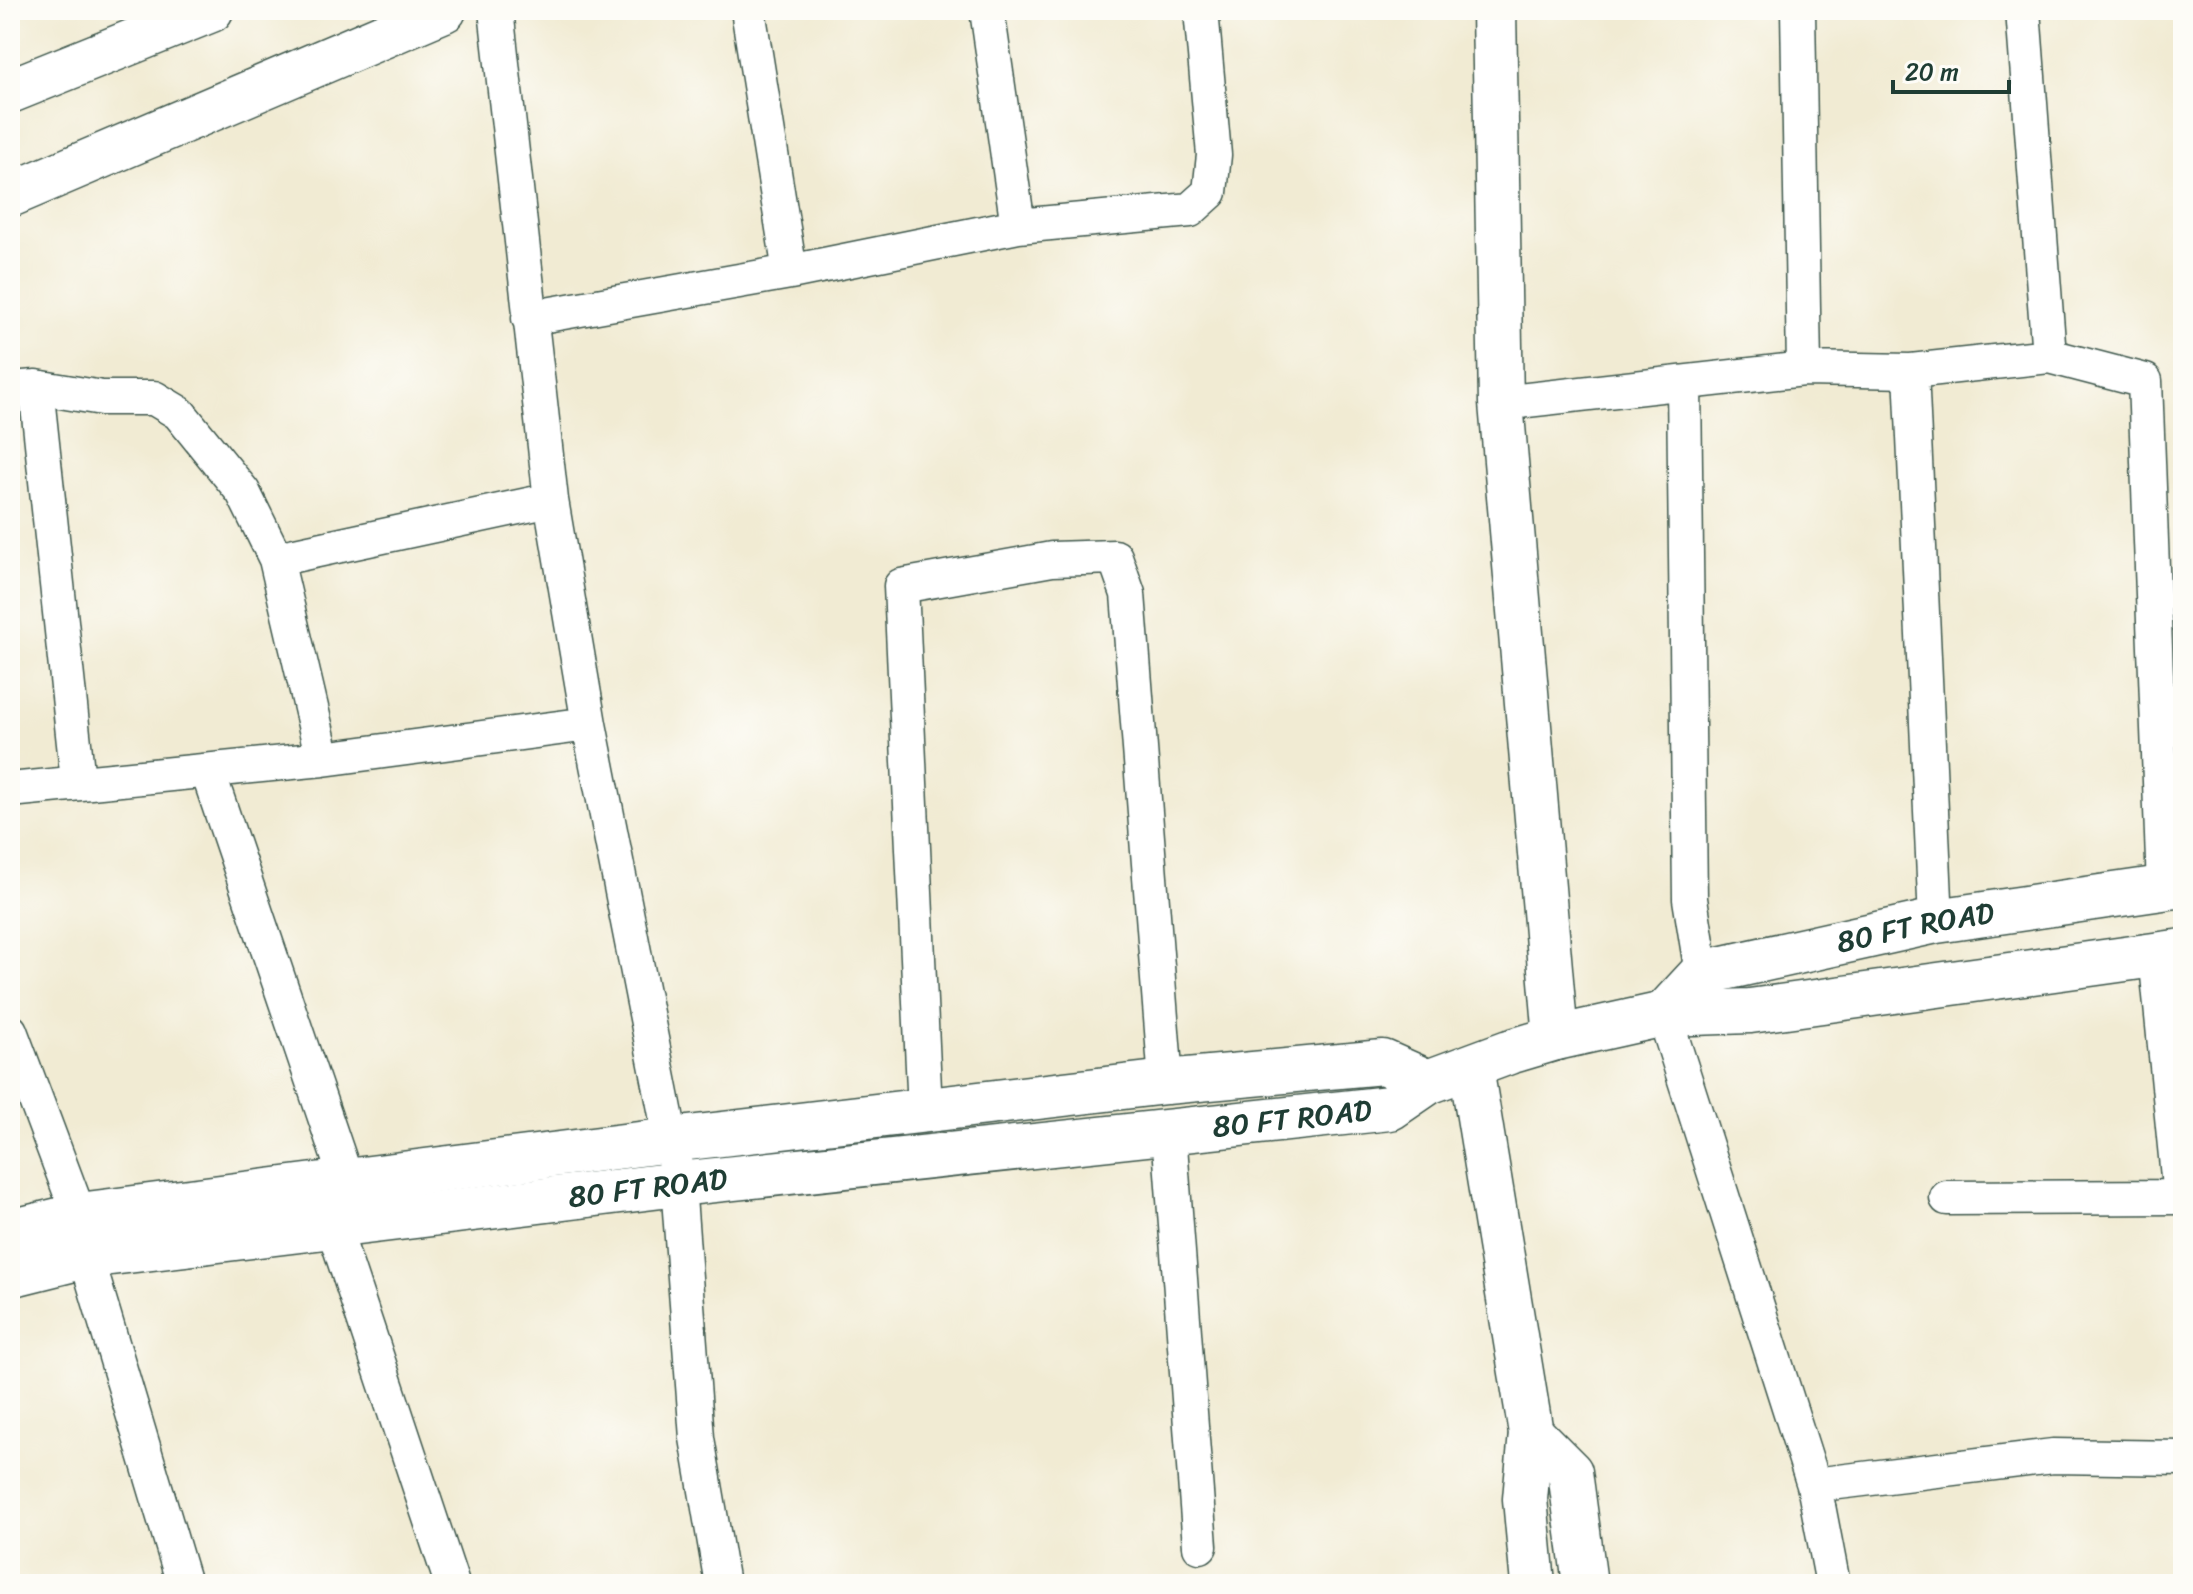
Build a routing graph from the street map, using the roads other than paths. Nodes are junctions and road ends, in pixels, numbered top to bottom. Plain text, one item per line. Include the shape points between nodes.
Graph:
1 (211, 10) edge
2 (444, 10) edge
3 (496, 10) edge
4 (748, 10) edge
5 (987, 10) edge
6 (1201, 10) edge
7 (1494, 10) edge
8 (1798, 10) edge
9 (2023, 10) edge
10 (10, 91) edge
11 (10, 195) edge
12 (1018, 226) junction
13 (790, 272) junction
14 (529, 318) junction
15 (2049, 356) junction
16 (1804, 369) junction
17 (1911, 371) junction
18 (1684, 383) junction
19 (23, 388) edge
20 (1501, 403) junction
21 (551, 500) junction
22 (276, 559) junction
23 (589, 724) junction
24 (323, 759) junction
25 (208, 772) junction
26 (78, 781) junction
27 (10, 790) edge
28 (2174, 886) edge
29 (1936, 921) junction
30 (2170, 953) edge
31 (1702, 973) junction
32 (1664, 1014) junction
33 (10, 1031) edge
34 (1556, 1038) junction
35 (1471, 1068) junction
36 (1166, 1082) junction
37 (1428, 1082) junction
38 (925, 1111) junction
39 (1169, 1132) junction
40 (671, 1140) junction
41 (347, 1182) junction
42 (678, 1184) junction
43 (2181, 1197) edge
44 (1947, 1198) dead end
45 (333, 1226) junction
46 (10, 1232) edge
47 (83, 1235) junction
48 (10, 1275) edge
49 (1531, 1433) junction
50 (2183, 1458) edge
51 (1814, 1485) junction
52 (1200, 1546) dead end
53 (184, 1584) edge
54 (452, 1584) edge
55 (722, 1584) edge
56 (1533, 1584) edge
57 (1585, 1584) edge
58 (1833, 1584) edge

1 - 10 main road
2 - 11 main road
3 - 14 street
4 - 13 street
5 - 12 street
6 - 12 street via 1214,155 1210,192 1190,210
7 - 20 main road
8 - 16 street
9 - 15 street
12 - 13 street
13 - 14 street
14 - 21 street
15 - 17 street
15 - 28 street via 2145,381
16 - 17 street
16 - 18 street
17 - 29 street
18 - 20 street
18 - 31 street via 1690,899
19 - 22 street via 154,398 179,413 243,492
19 - 26 street
20 - 34 main road
21 - 22 street
21 - 23 street
22 - 24 street
23 - 24 street
23 - 40 street
24 - 25 street
25 - 26 street
25 - 41 street
26 - 27 street
28 - 29 main road, 80 FT ROAD
29 - 31 main road, 80 FT ROAD
30 - 32 main road, 80 FT ROAD via 1750,1011
30 - 43 street
31 - 32 main road
32 - 34 main road, 80 FT ROAD
32 - 51 street
33 - 47 street
34 - 35 main road, 80 FT ROAD
35 - 37 main road, 80 FT ROAD
35 - 49 main road
36 - 37 main road, 80 FT ROAD via 1383,1062
36 - 38 main road, 80 FT ROAD
36 - 38 street via 1128,594 1115,557 1052,559 901,586
37 - 39 main road, 80 FT ROAD via 1390,1108
38 - 40 main road, 80 FT ROAD
39 - 42 main road, 80 FT ROAD
39 - 52 street
40 - 41 main road, 80 FT ROAD
40 - 42 street
41 - 47 main road, 80 FT ROAD
42 - 45 main road, 80 FT ROAD
42 - 55 street via 697,1438
43 - 44 street
45 - 47 main road, 80 FT ROAD
45 - 54 street
46 - 47 main road, 80 FT ROAD
47 - 48 main road, 80 FT ROAD
47 - 53 street
49 - 56 main road via 1525,1499
49 - 57 main road via 1570,1472
50 - 51 street via 2053,1456
51 - 58 street

